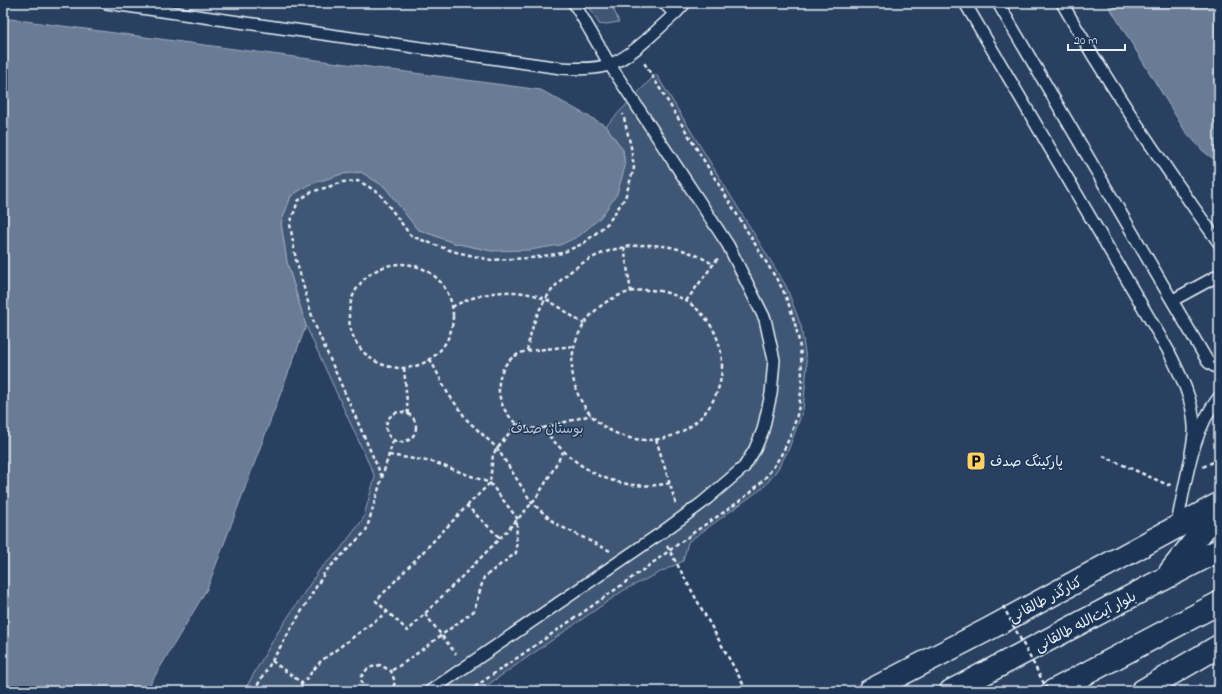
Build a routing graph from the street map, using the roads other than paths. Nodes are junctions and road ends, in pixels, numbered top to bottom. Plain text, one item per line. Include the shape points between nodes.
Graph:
1 (106, 3) edge
2 (574, 3) edge
3 (664, 3) edge
4 (685, 3) edge
5 (965, 3) edge
6 (998, 3) edge
7 (1062, 3) edge
8 (675, 14) junction
9 (610, 65) junction
10 (1219, 242) edge
11 (1219, 274) edge
12 (1173, 300) junction
13 (1219, 369) edge
14 (1219, 397) edge
15 (1191, 454) junction
16 (1219, 504) edge
17 (1219, 510) edge
18 (1176, 528) junction
19 (1219, 550) edge
20 (1165, 579) junction
21 (1219, 603) edge
22 (1219, 646) edge
23 (430, 691) edge
24 (869, 691) edge
25 (951, 691) edge
26 (1053, 691) edge
27 (1142, 691) edge

1 - 9 lane via 561,68 581,69
2 - 9 lane
3 - 8 lane
4 - 8 lane
5 - 15 lane via 1183,379 1195,427
6 - 12 lane
7 - 10 lane via 1089,50 1161,160
8 - 9 lane via 636,49
9 - 23 lane via 728,245 765,319 774,360 771,394 763,430 744,467 681,518
11 - 12 lane
12 - 13 lane via 1208,362
14 - 15 lane via 1204,420
15 - 18 lane
16 - 18 main road, کنارگذر طالقانی
17 - 20 main road
18 - 24 main road, کنارگذر طالقانی
19 - 20 main road, بلوار آیت‌الله طالقانی
20 - 25 main road, بلوار آیت‌الله طالقانی
21 - 26 main road
22 - 27 main road

